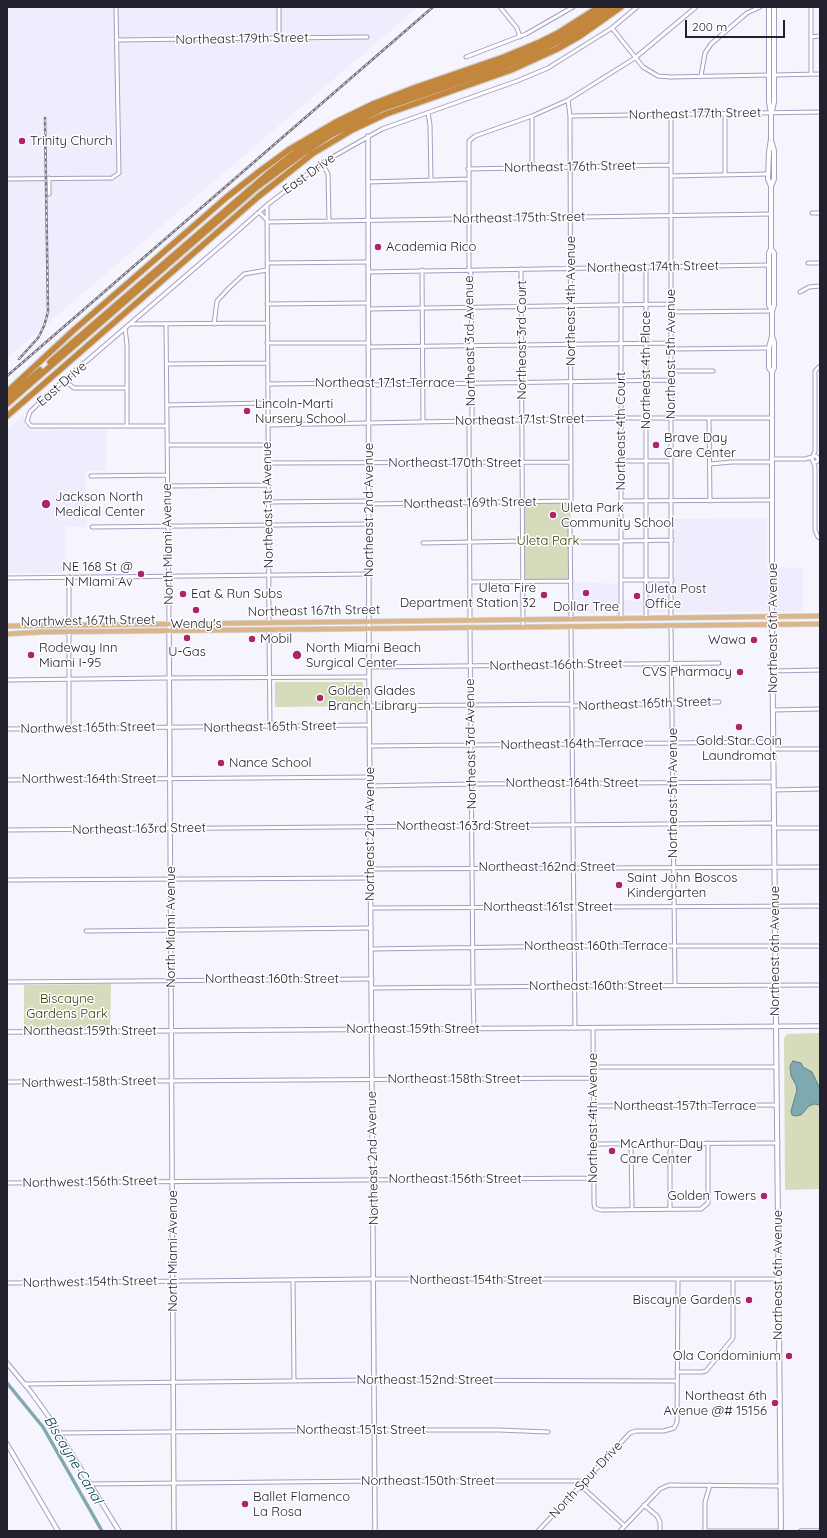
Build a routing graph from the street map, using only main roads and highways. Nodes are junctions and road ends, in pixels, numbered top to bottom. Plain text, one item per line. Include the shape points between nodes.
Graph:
1 (600, 7) edge
2 (608, 7) edge
3 (614, 7) edge
4 (621, 7) edge
5 (769, 7) edge
6 (774, 7) edge
7 (772, 75) junction
8 (771, 143) junction
9 (771, 186) junction
10 (771, 249) junction
11 (772, 311) junction
12 (772, 336) junction
13 (44, 369) junction
14 (772, 372) junction
15 (7, 392) edge
16 (7, 398) edge
17 (7, 404) edge
18 (7, 416) edge
19 (772, 616) junction
20 (820, 616) edge
21 (671, 618) junction
22 (683, 618) junction
23 (571, 619) junction
24 (581, 619) junction
25 (470, 620) junction
26 (482, 620) junction
27 (269, 622) junction
28 (282, 622) junction
29 (169, 623) joint
30 (80, 624) junction
31 (772, 624) junction
32 (820, 624) edge
33 (9, 626) edge
34 (660, 626) junction
35 (671, 626) junction
36 (557, 627) junction
37 (571, 627) junction
38 (455, 628) junction
39 (470, 628) junction
40 (259, 630) junction
41 (269, 630) junction
42 (169, 631) joint
43 (69, 632) junction
44 (7, 634) edge
45 (781, 1531) edge

1 - 15 highway via 534,45 373,104 290,149 227,198 75,329
2 - 13 highway via 562,35 520,56 390,101 328,131 301,148 270,172
3 - 13 highway via 577,32 534,54 382,109 319,142 257,188
4 - 18 highway via 580,36 551,52 511,70 386,114 352,130 312,154 259,196
5 - 7 main road, Northeast 6th Avenue
6 - 7 main road, Northeast 6th Avenue
7 - 8 main road, Northeast 6th Avenue via 774,102
8 - 9 main road, Northeast 6th Avenue via 768,174
8 - 9 main road, Northeast 6th Avenue via 774,151 774,179
9 - 10 main road, Northeast 6th Avenue
10 - 11 main road, Northeast 6th Avenue via 769,305
10 - 11 main road, Northeast 6th Avenue via 774,253
11 - 12 main road, Northeast 6th Avenue
12 - 14 main road, Northeast 6th Avenue
12 - 14 main road, Northeast 6th Avenue via 769,348 769,368
13 - 16 highway
13 - 17 highway
14 - 19 main road, Northeast 6th Avenue
19 - 20 main road, Northeast 167th Street
19 - 22 main road, Northeast 167th Street
19 - 31 main road, Northeast 6th Avenue
21 - 22 main road, Northeast 167th Street
21 - 24 main road, Northeast 167th Street
21 - 34 main road
22 - 35 main road
23 - 24 main road, Northeast 167th Street
23 - 26 main road, Northeast 167th Street
23 - 36 main road
24 - 37 main road
25 - 26 main road, Northeast 167th Street
25 - 28 main road, Northeast 167th Street
25 - 38 main road via 468,624
26 - 39 main road
27 - 28 main road, Northeast 167th Street
27 - 29 main road, Northeast 167th Street
27 - 40 main road
28 - 41 main road
29 - 30 main road, Northwest 167th Street
30 - 33 main road, Northwest 167th Street
30 - 43 main road
31 - 32 main road, Northeast 167th Street
31 - 35 main road, Northeast 167th Street
31 - 45 main road, Northeast 6th Avenue
34 - 35 main road, Northeast 167th Street
34 - 37 main road, Northeast 167th Street
36 - 37 main road, Northeast 167th Street
36 - 39 main road, Northeast 167th Street
38 - 39 main road, Northeast 167th Street
38 - 41 main road, Northeast 167th Street
40 - 41 main road, Northeast 167th Street
40 - 42 main road, Northeast 167th Street
42 - 43 main road, Northwest 167th Street
43 - 44 main road, Northwest 167th Street

